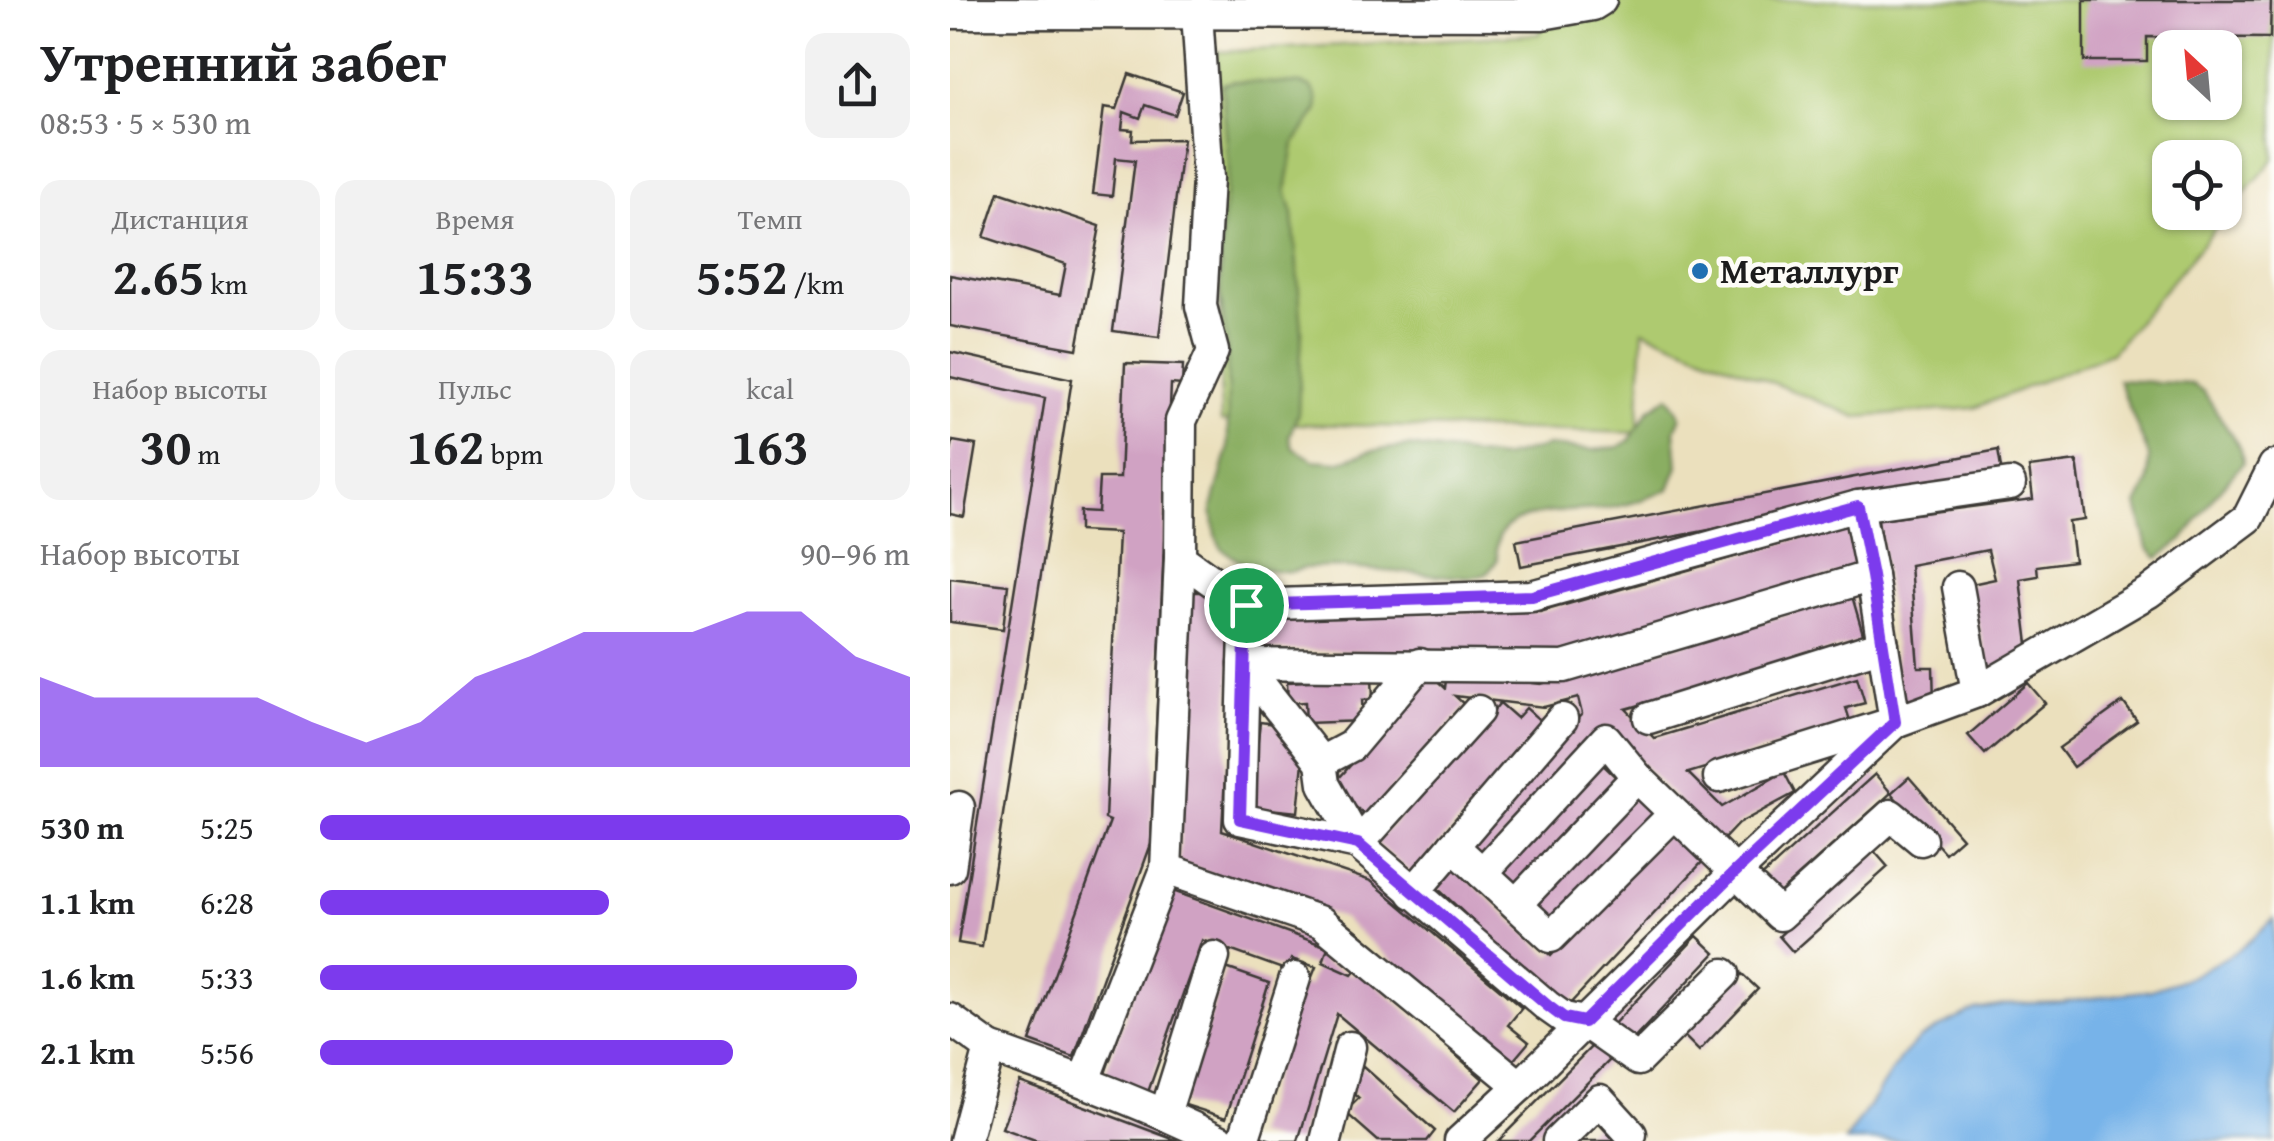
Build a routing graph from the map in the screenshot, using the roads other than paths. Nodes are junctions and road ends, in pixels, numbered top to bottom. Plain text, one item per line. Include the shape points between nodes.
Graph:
1 (1601, 0) edge
2 (1133, 6) edge
3 (950, 13) edge
4 (1197, 14) junction
5 (2274, 466) edge
6 (2010, 484) dead end
7 (1858, 506) junction
8 (1180, 558) junction
9 (1872, 576) junction
10 (1958, 587) dead end
11 (1246, 605) junction
12 (1883, 645) junction
13 (1244, 664) junction
14 (1420, 664) junction
15 (1976, 692) junction
16 (1478, 712) dead end
17 (1649, 718) dead end
18 (1562, 719) dead end
19 (1895, 722) junction
20 (1321, 762) junction
21 (1638, 777) junction
22 (1719, 777) dead end
23 (959, 807) dead end
24 (1674, 814) junction
25 (1920, 840) dead end
26 (1358, 844) junction
27 (1453, 846) junction
28 (950, 868) edge
29 (1166, 869) junction
30 (1735, 872) junction
31 (1482, 873) junction
32 (1413, 892) junction
33 (1516, 904) junction
34 (1214, 957) dead end
35 (1724, 974) dead end
36 (1295, 978) dead end
37 (950, 1019) edge
38 (1584, 1022) junction
39 (1350, 1047) dead end
40 (990, 1048) junction
41 (1084, 1080) junction
42 (1520, 1086) junction
43 (1165, 1114) junction
44 (1631, 1134) dead end
45 (1335, 1135) edge
46 (965, 1141) edge
47 (1221, 1141) edge
48 (1242, 1141) edge
49 (1460, 1141) edge
50 (1558, 1141) edge

1 - 4 street via 1542,14
2 - 3 street
2 - 4 street
4 - 8 street via 1208,178 1201,306 1212,351 1182,421
5 - 15 street via 2248,518 2149,592
6 - 7 street
7 - 9 street
7 - 11 street via 1532,596
8 - 11 street
8 - 29 street
9 - 12 street
9 - 14 street via 1564,666
10 - 15 street
11 - 13 street
12 - 17 street
12 - 19 street
13 - 14 street
13 - 20 street
13 - 26 street via 1240,819
14 - 20 street via 1351,746
15 - 19 street
16 - 26 street
18 - 27 street
19 - 22 street
19 - 30 street
20 - 26 street via 1324,784
21 - 24 street
21 - 31 street via 1606,739
21 - 33 street
23 - 28 street
24 - 30 street
24 - 33 street via 1550,937
25 - 30 street via 1890,815 1780,915
26 - 32 street
27 - 31 street
27 - 32 street
29 - 41 street
29 - 42 street via 1321,922
30 - 38 street
31 - 33 street
32 - 38 street via 1548,1006
34 - 43 street
35 - 38 street via 1638,1060
36 - 48 street
37 - 40 street
38 - 42 street
39 - 45 street
40 - 41 street
40 - 46 street
41 - 43 street
42 - 49 street
43 - 47 street
44 - 50 street via 1600,1100

